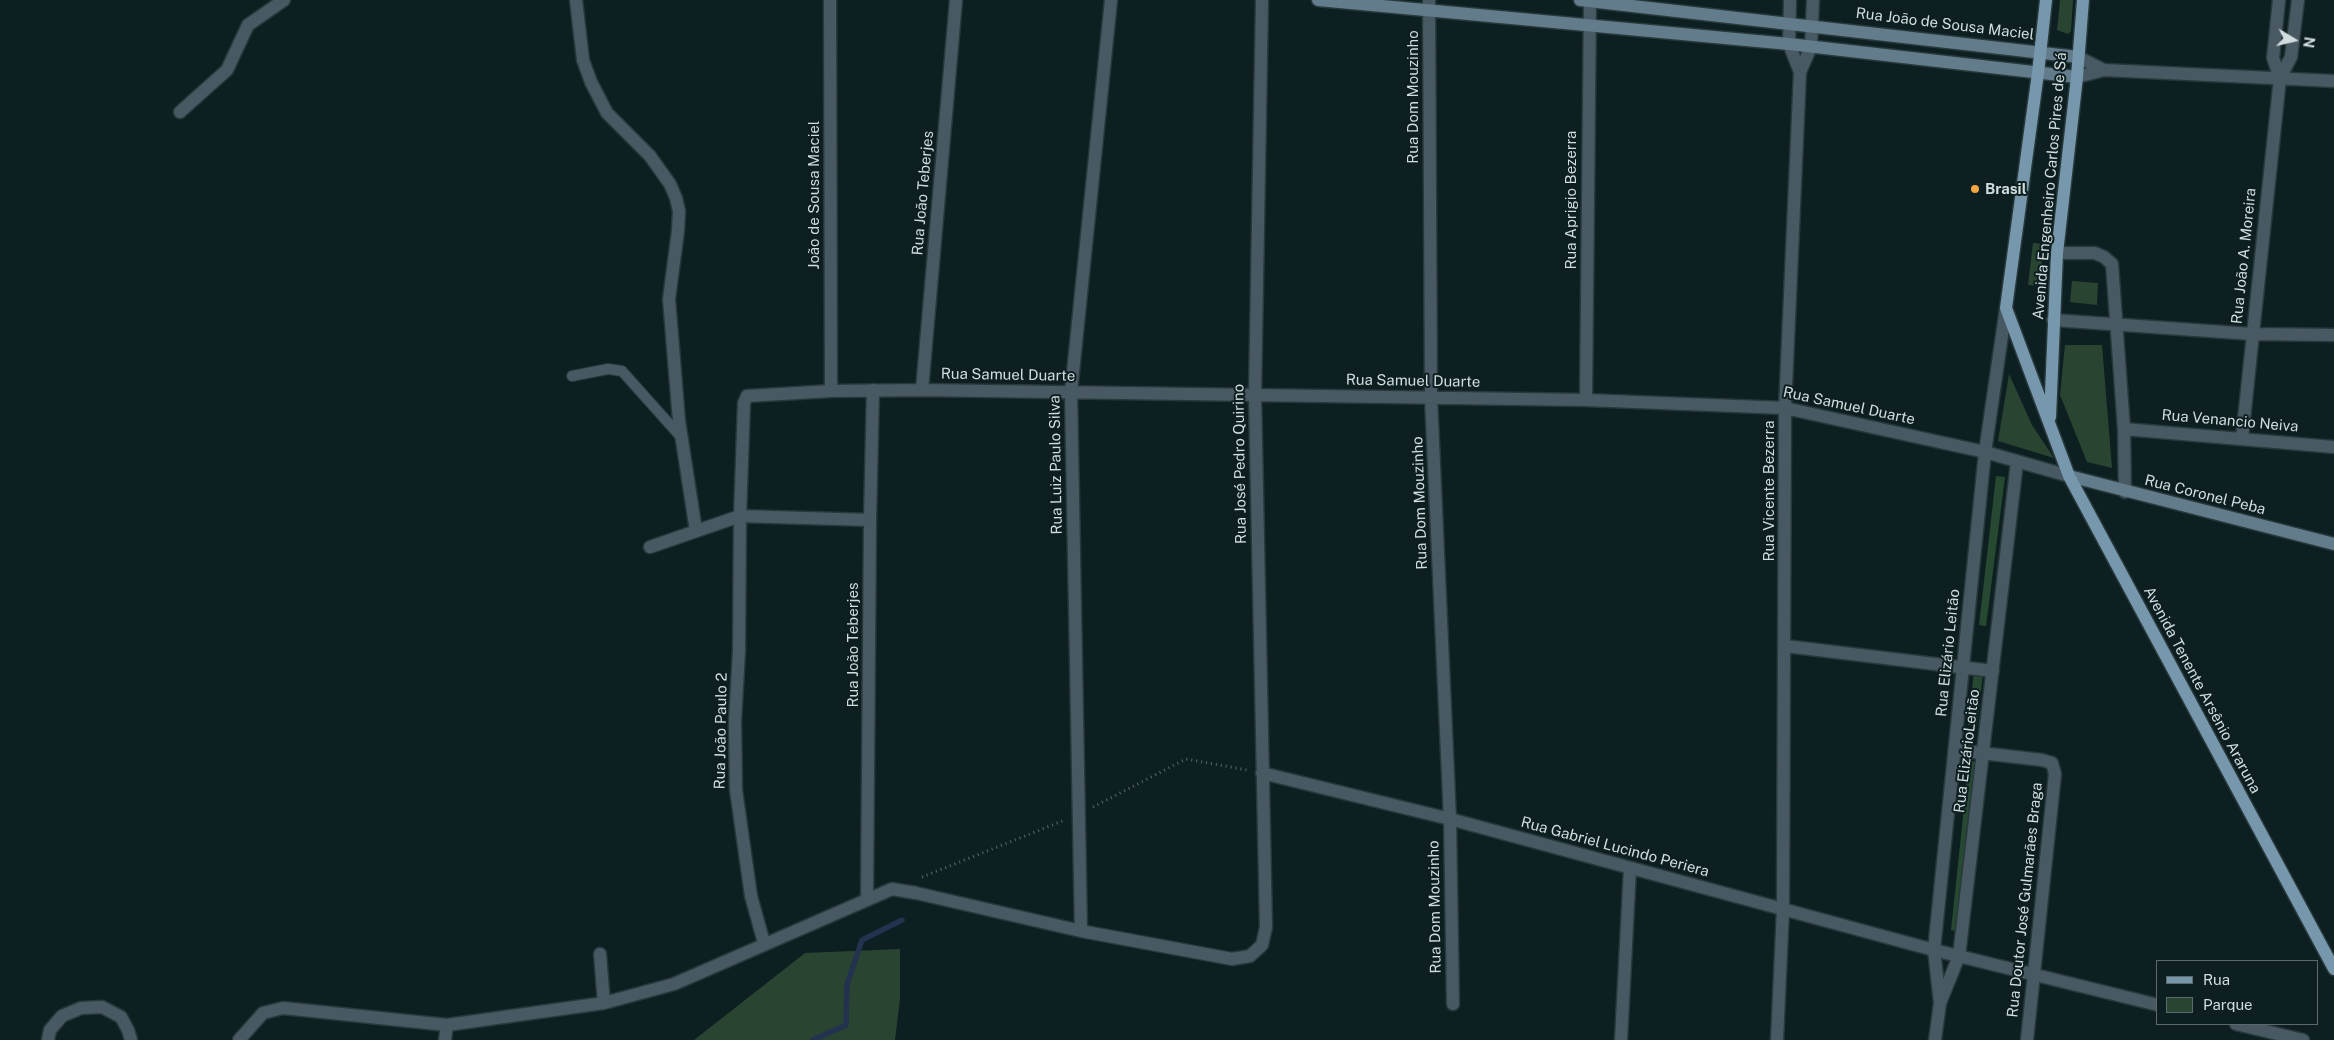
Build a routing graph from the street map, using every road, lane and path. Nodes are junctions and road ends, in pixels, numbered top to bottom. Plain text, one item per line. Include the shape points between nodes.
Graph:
1 (284, 0) edge
2 (576, 0) edge
3 (830, 0) edge
4 (956, 0) edge
5 (1111, 0) edge
6 (1262, 0) edge
7 (1318, 0) edge
8 (1586, 0) edge
9 (1790, 0) edge
10 (1813, 0) edge
11 (2046, 0) edge
12 (2083, 0) edge
13 (2279, 0) edge
14 (2298, 0) edge
15 (1429, 6) edge
16 (1790, 22) junction
17 (1812, 25) junction
18 (1589, 26) junction
19 (1789, 44) junction
20 (1810, 47) junction
21 (2040, 52) junction
22 (2078, 57) junction
23 (2104, 70) junction
24 (1800, 72) junction
25 (2038, 73) junction
26 (2077, 77) junction
27 (2280, 78) junction
28 (2334, 81) edge
29 (180, 112) dead end
30 (2057, 253) junction
31 (2006, 308) junction
32 (2053, 320) junction
33 (2117, 323) junction
34 (2252, 334) junction
35 (2334, 335) edge
36 (572, 376) dead end
37 (873, 390) junction
38 (922, 390) junction
39 (831, 391) junction
40 (1071, 392) junction
41 (1255, 395) junction
42 (747, 396) joint
43 (1431, 398) junction
44 (1586, 400) junction
45 (1785, 408) junction
46 (2050, 422) junction
47 (2124, 429) junction
48 (681, 436) junction
49 (2242, 438) junction
50 (2334, 447) edge
51 (1985, 452) junction
52 (2016, 462) junction
53 (2069, 476) junction
54 (2125, 492) junction
55 (740, 516) junction
56 (870, 520) junction
57 (696, 531) junction
58 (2334, 544) edge
59 (650, 547) dead end
60 (1785, 646) junction
61 (1962, 667) junction
62 (1993, 671) junction
63 (1955, 750) junction
64 (1984, 754) junction
65 (1262, 773) junction
66 (1450, 819) junction
67 (1630, 868) junction
68 (867, 900) junction
69 (1783, 909) junction
70 (1081, 931) junction
71 (764, 943) junction
72 (1934, 950) junction
73 (600, 954) dead end
74 (1959, 956) junction
75 (2334, 969) edge
76 (2033, 974) junction
77 (604, 1003) junction
78 (1940, 1003) junction
79 (1453, 1004) dead end
80 (2156, 1005) edge
81 (447, 1025) junction
82 (2240, 1025) edge
83 (48, 1040) edge
84 (131, 1040) edge
85 (239, 1040) edge
86 (445, 1040) edge
87 (1620, 1040) edge
88 (1777, 1040) edge
89 (1935, 1040) edge
90 (2027, 1040) edge
91 (2303, 1040) edge

1 - 29 street via 248,26 227,70
2 - 48 street via 583,60 590,82 607,113 650,156 676,198 678,231 669,299
3 - 39 street, João de Sousa Maciel
4 - 38 street, Rua João Teberjes
5 - 40 street, Rua Luiz Paulo Silva
6 - 41 street, Rua José Pedro Quirino
7 - 15 street
8 - 16 street, Rua João de Sousa Maciel
8 - 18 street, Rua Aprigio Bezerra
9 - 16 street, Rua Vicente Bezerra
10 - 17 street, Rua Vicente Bezerra
11 - 21 main road, Avenida Engenheiro Carlos Pires de Sá
12 - 22 main road, Avenida Engenheiro Carlos Pires de Sá
13 - 27 street, Rua João A. Moreira via 2273,58
14 - 27 street, Rua João A. Moreira via 2291,57
15 - 18 street
15 - 43 street, Rua Dom Mouzinho
16 - 17 street, Rua João de Sousa Maciel
16 - 19 street, Rua Vicente Bezerra
17 - 20 street, Rua Vicente Bezerra
17 - 21 street, Rua João de Sousa Maciel
18 - 19 street
18 - 44 street, Rua Aprigio Bezerra
19 - 20 street
19 - 24 street, Rua Vicente Bezerra
20 - 24 street, Rua Vicente Bezerra
20 - 25 street
21 - 22 street, Rua João de Sousa Maciel
21 - 25 main road, Avenida Engenheiro Carlos Pires de Sá
22 - 23 street, Rua João de Sousa Maciel
22 - 26 main road, Avenida Engenheiro Carlos Pires de Sá
23 - 26 street
23 - 27 street
24 - 45 street, Rua Vicente Bezerra
25 - 26 street
25 - 31 main road, Avenida Engenheiro Carlos Pires de Sá
26 - 30 main road, Avenida Engenheiro Carlos Pires de Sá
27 - 28 street
27 - 34 street, Rua João A. Moreira
30 - 32 main road, Avenida Engenheiro Carlos Pires de Sá
30 - 33 street via 2095,253 2112,264
31 - 46 main road, Avenida Engenheiro Carlos Pires de Sá
31 - 51 street, Rua Elizário Leitão
32 - 33 street
32 - 46 main road, Avenida Engenheiro Carlos Pires de Sá
33 - 34 street
33 - 47 street
34 - 35 street
34 - 49 street, Rua João A. Moreira
36 - 48 lane via 608,369 622,371
37 - 38 street, Rua Samuel Duarte
37 - 39 street, Rua Samuel Duarte
37 - 56 street, Rua João Teberjes
38 - 40 street, Rua Samuel Duarte
39 - 42 street, Rua Samuel Duarte
40 - 41 street, Rua Samuel Duarte
40 - 70 street, Rua Luiz Paulo Silva
41 - 43 street, Rua Samuel Duarte
41 - 65 street, Rua José Pedro Quirino
42 - 55 street, Rua João Paulo 2 via 744,403
43 - 44 street, Rua Samuel Duarte
43 - 66 street, Rua Dom Mouzinho
44 - 45 street, Rua Samuel Duarte
45 - 51 street, Rua Samuel Duarte
45 - 60 street, Rua Vicente Bezerra
46 - 53 main road, Avenida Tenente Arsênio Araruna
47 - 49 street, Rua Venancio Neiva
47 - 54 street
48 - 57 street
49 - 50 street, Rua Venancio Neiva
51 - 52 street, Rua Samuel Duarte
51 - 61 street, Rua Elizário Leitão
52 - 53 street, Rua Samuel Duarte
52 - 62 street, Rua ElizárioLeitão
53 - 54 street, Rua Coronel Peba
53 - 75 main road, Avenida Tenente Arsênio Araruna
54 - 58 street, Rua Coronel Peba
55 - 56 street
55 - 57 street
55 - 71 street, Rua João Paulo 2 via 736,790 751,896
56 - 68 street, Rua João Teberjes
57 - 59 street
60 - 61 street
60 - 69 street, Rua Vicente Bezerra
61 - 62 street
61 - 63 street, Rua Elizário Leitão
62 - 64 street, Rua ElizárioLeitão
63 - 64 street
63 - 72 street, Rua Elizário Leitão
64 - 74 street, Rua ElizárioLeitão
64 - 76 street, Rua Doutor José Gulmarães Braga via 2042,760 2052,763 2055,774
65 - 66 street, Rua Gabriel Lucindo Periera
65 - 70 street, Rua José Pedro Quirino via 1266,927 1262,944 1250,956 1232,960
66 - 67 street, Rua Gabriel Lucindo Periera
66 - 79 street, Rua Dom Mouzinho
67 - 69 street, Rua Gabriel Lucindo Periera
67 - 87 street
68 - 70 street via 892,889
68 - 71 street
69 - 72 street, Rua Gabriel Lucindo Periera
69 - 88 street, Rua Vicente Bezerra
71 - 77 street via 674,984
72 - 74 street, Rua Gabriel Lucindo Periera
72 - 78 street, Rua Elizário Leitão
73 - 77 street
74 - 76 street, Rua Gabriel Lucindo Periera
74 - 78 street, Rua ElizárioLeitão
76 - 80 street, Rua Gabriel Lucindo Periera
76 - 90 street, Rua Doutor José Gulmarães Braga
77 - 81 street
78 - 89 street, Rua ElizárioLeitão
81 - 85 street via 283,1008 263,1013
81 - 86 street
82 - 91 street
83 - 84 street via 50,1030 62,1016 80,1008 102,1007 121,1017

